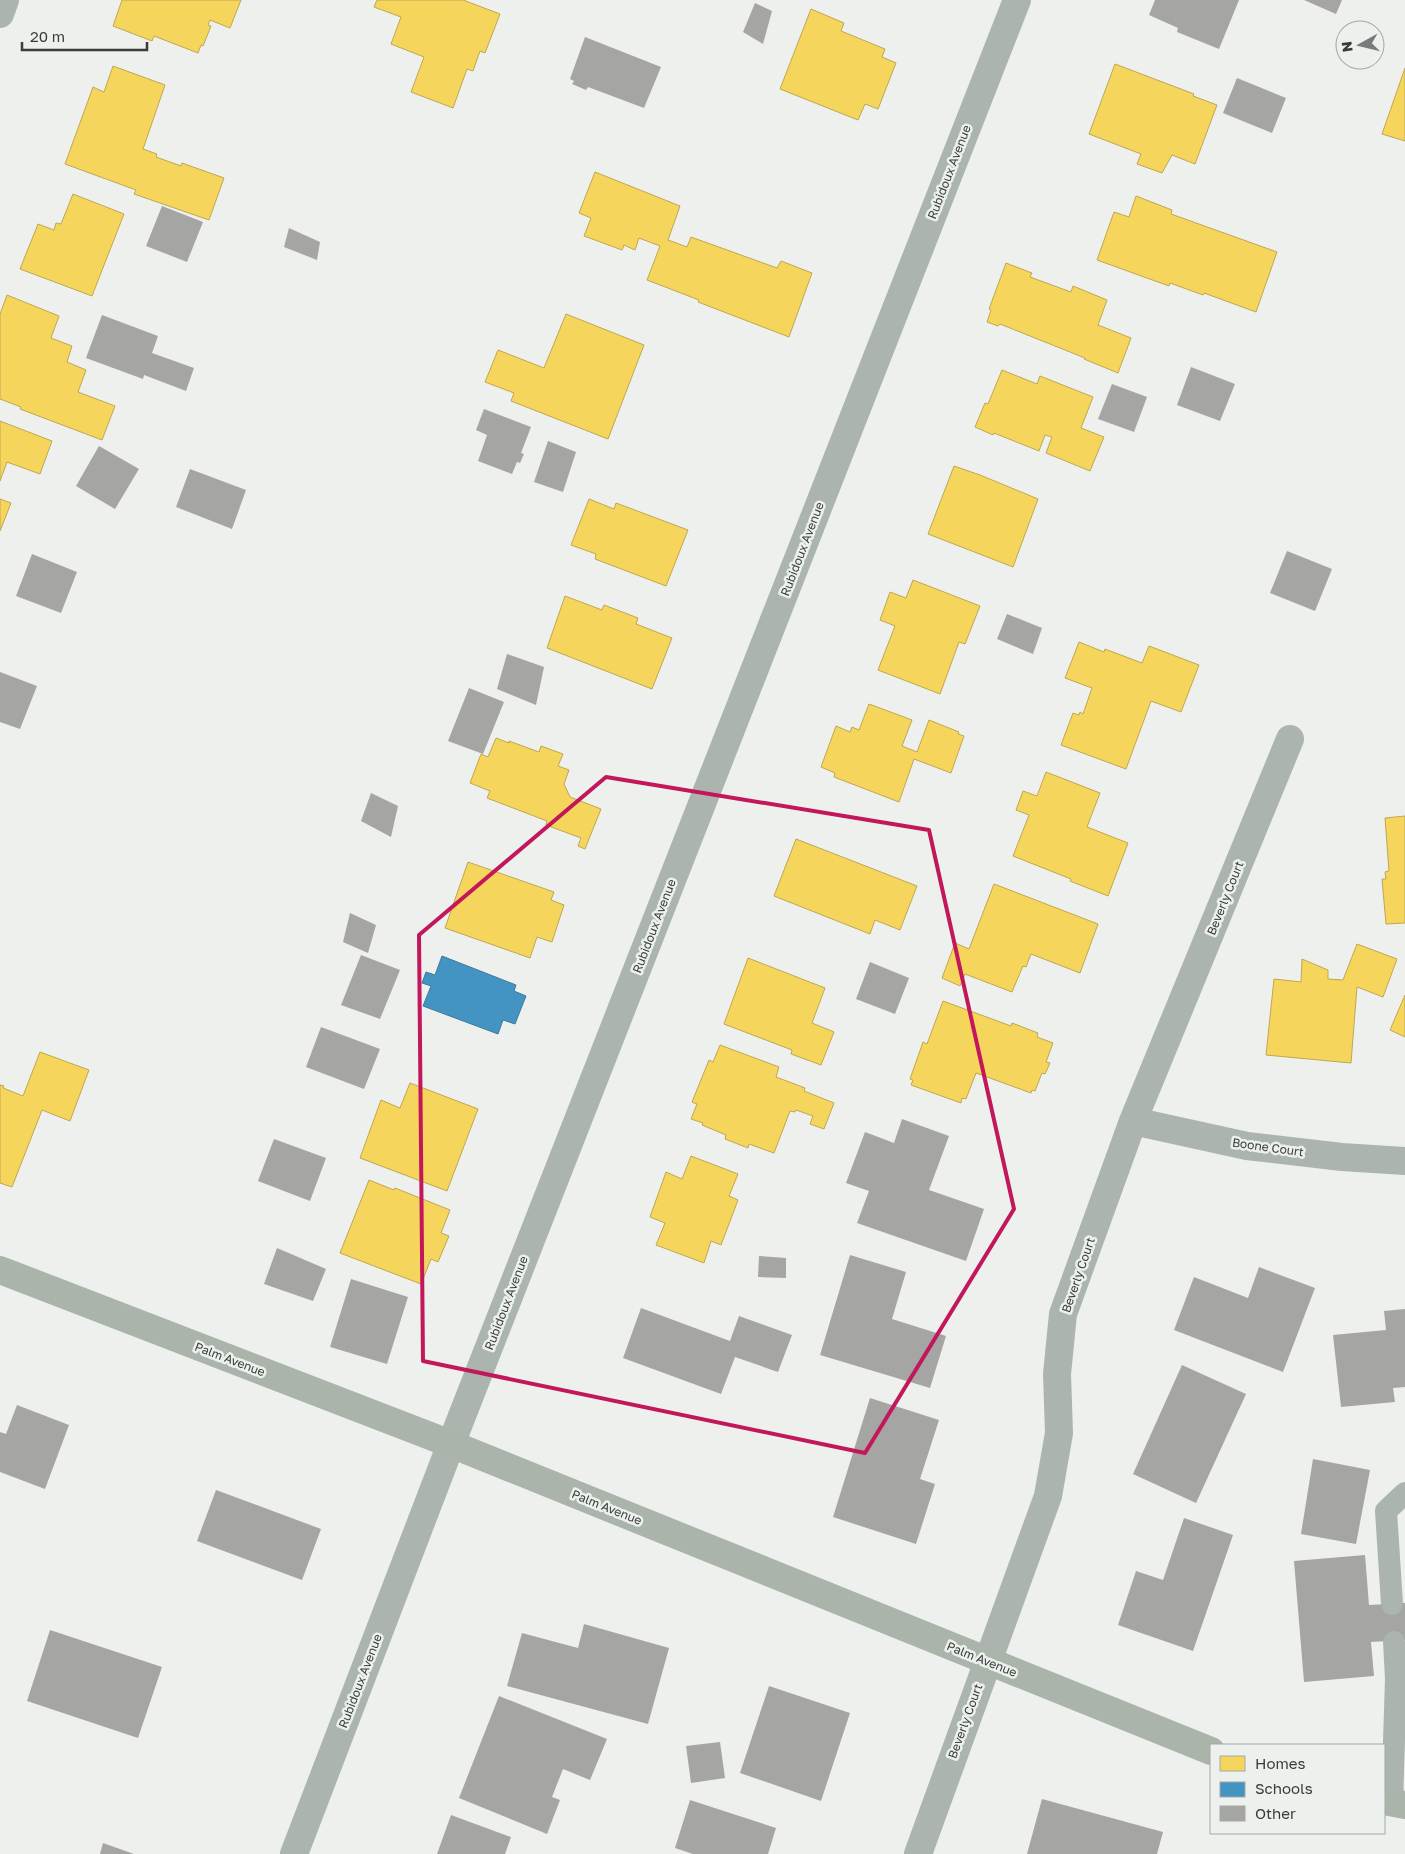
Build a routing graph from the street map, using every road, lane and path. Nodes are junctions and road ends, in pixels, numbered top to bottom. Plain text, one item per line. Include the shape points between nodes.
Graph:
1 (6, 0) edge
2 (1017, 0) edge
3 (0, 14) edge
4 (1290, 739) dead end
5 (1133, 1121) junction
6 (1405, 1161) edge
7 (0, 1270) edge
8 (450, 1444) junction
9 (1405, 1493) edge
10 (1392, 1604) dead end
11 (1394, 1642) dead end
12 (987, 1661) junction
13 (1210, 1751) edge
14 (1393, 1803) edge
15 (294, 1854) edge
16 (918, 1854) edge

1 - 3 street
2 - 8 street, Rubidoux Avenue
4 - 5 street, Beverly Court
5 - 6 street, Boone Court via 1247,1146
5 - 12 street, Beverly Court via 1063,1314 1057,1374 1059,1433 1048,1496
7 - 8 street, Palm Avenue
8 - 12 street, Palm Avenue
8 - 15 street, Rubidoux Avenue
9 - 10 lane via 1386,1511
11 - 14 lane
12 - 13 street, Palm Avenue
12 - 16 street, Beverly Court

